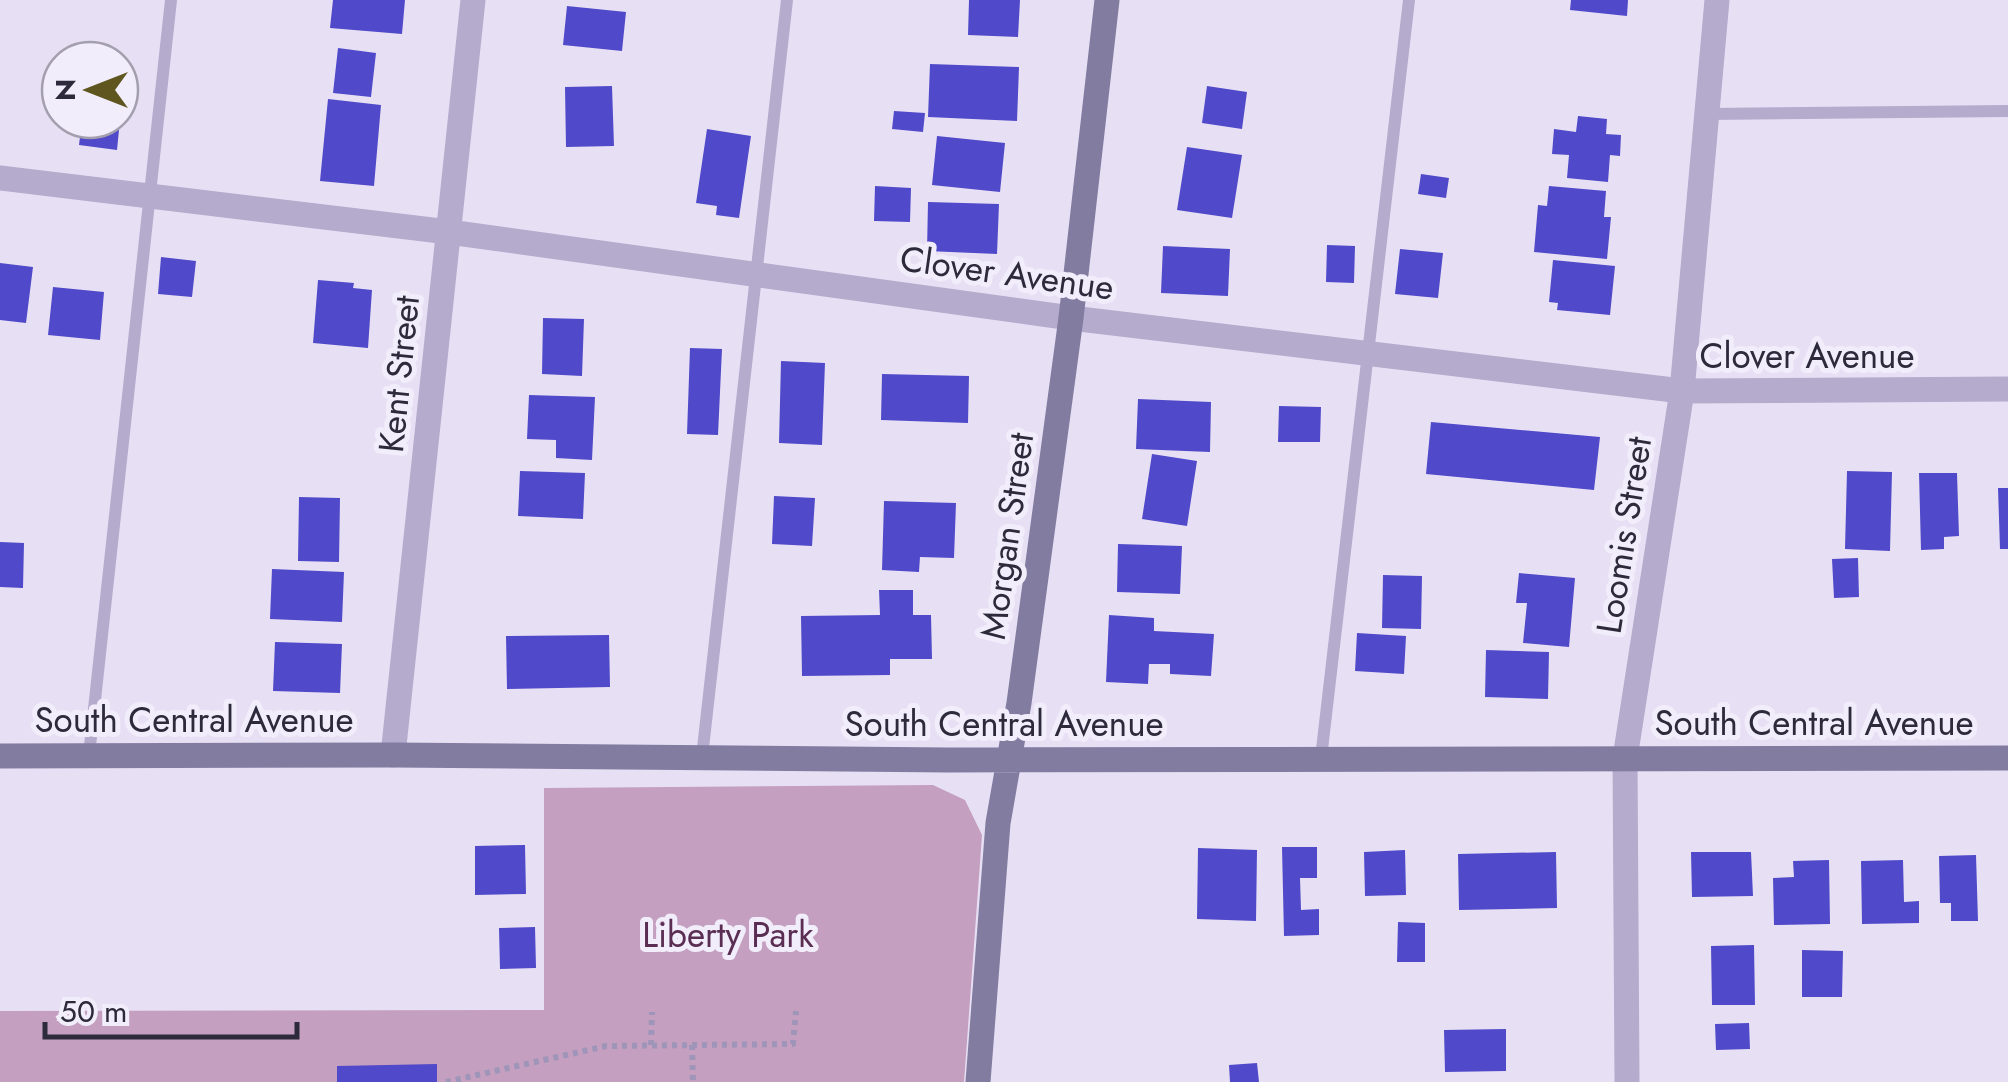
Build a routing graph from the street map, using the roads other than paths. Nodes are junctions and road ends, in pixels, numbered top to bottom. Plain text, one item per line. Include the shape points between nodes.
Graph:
1 (170, 0) edge
2 (473, 0) edge
3 (788, 0) edge
4 (1107, 0) edge
5 (1409, 0) edge
6 (1717, 0) edge
7 (2008, 111) edge
8 (1707, 114) junction
9 (0, 178) edge
10 (148, 196) junction
11 (449, 232) junction
12 (758, 274) junction
13 (1071, 318) junction
14 (1368, 354) junction
15 (2008, 390) edge
16 (1682, 392) junction
17 (393, 755) junction
18 (0, 756) edge
19 (90, 756) junction
20 (702, 757) junction
21 (1321, 758) junction
22 (1625, 758) junction
23 (2008, 758) edge
24 (1008, 760) junction
25 (978, 1082) edge
26 (1627, 1082) edge

1 - 10 lane
2 - 11 street, Kent Street
3 - 12 lane
4 - 13 main road, Morgan Street
5 - 14 lane
6 - 8 street, Loomis Street
7 - 8 lane
8 - 16 street, Loomis Street
9 - 10 street, Clover Avenue
10 - 11 street, Clover Avenue
10 - 19 lane
11 - 12 street, Clover Avenue
11 - 17 street, Kent Street
12 - 13 street, Clover Avenue
12 - 20 lane
13 - 14 street, Clover Avenue
13 - 24 main road, Morgan Street
14 - 16 street, Clover Avenue
14 - 21 lane
15 - 16 street, Clover Avenue
16 - 22 street, Loomis Street
17 - 19 main road, South Central Avenue
17 - 20 main road, South Central Avenue
18 - 19 main road, South Central Avenue
20 - 24 main road, South Central Avenue
21 - 22 main road, South Central Avenue
21 - 24 main road, South Central Avenue
22 - 23 main road, South Central Avenue
22 - 26 street, Loomis Street
24 - 25 main road, Morgan Street

